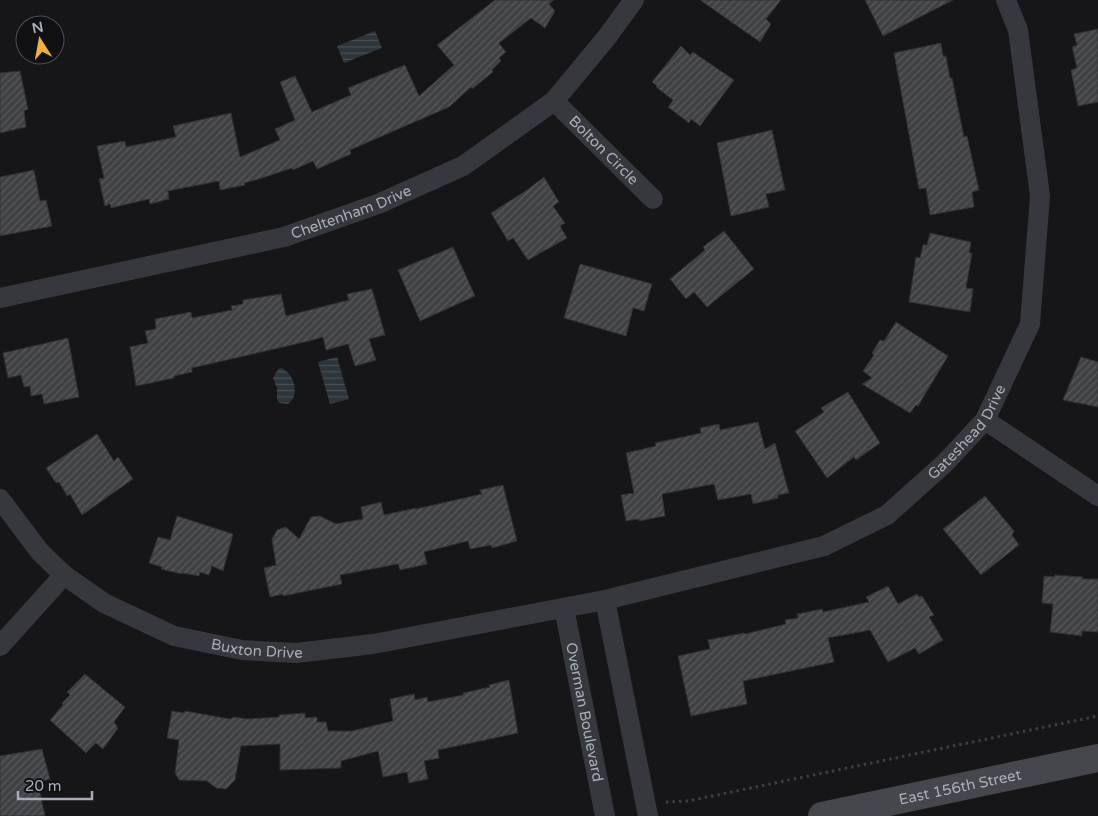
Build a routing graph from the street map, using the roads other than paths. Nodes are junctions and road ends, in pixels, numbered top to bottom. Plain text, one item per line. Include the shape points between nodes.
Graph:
1 (634, 0) edge
2 (1006, 0) edge
3 (554, 101) junction
4 (653, 199) dead end
5 (0, 298) edge
6 (985, 420) junction
7 (1098, 496) edge
8 (0, 498) edge
9 (64, 575) junction
10 (605, 600) junction
11 (564, 608) junction
12 (0, 646) edge
13 (1098, 758) edge
14 (647, 811) edge
15 (605, 816) edge
16 (822, 816) edge

1 - 3 street, Cheltenham Drive
2 - 6 street, Gateshead Drive via 1018,30 1040,196 1030,324
3 - 4 street, Bolton Circle
3 - 5 street, Cheltenham Drive via 463,166 378,204 284,237
6 - 7 street
6 - 10 street, Gateshead Drive via 945,463 886,515 824,546
8 - 9 street, Buxton Drive via 40,552
9 - 11 street, Buxton Drive via 104,603 174,636 242,650 296,653 373,644
9 - 12 street
10 - 11 street, Gateshead Drive
10 - 14 street
11 - 15 street, Overman Boulevard
13 - 16 street, East 156th Street

